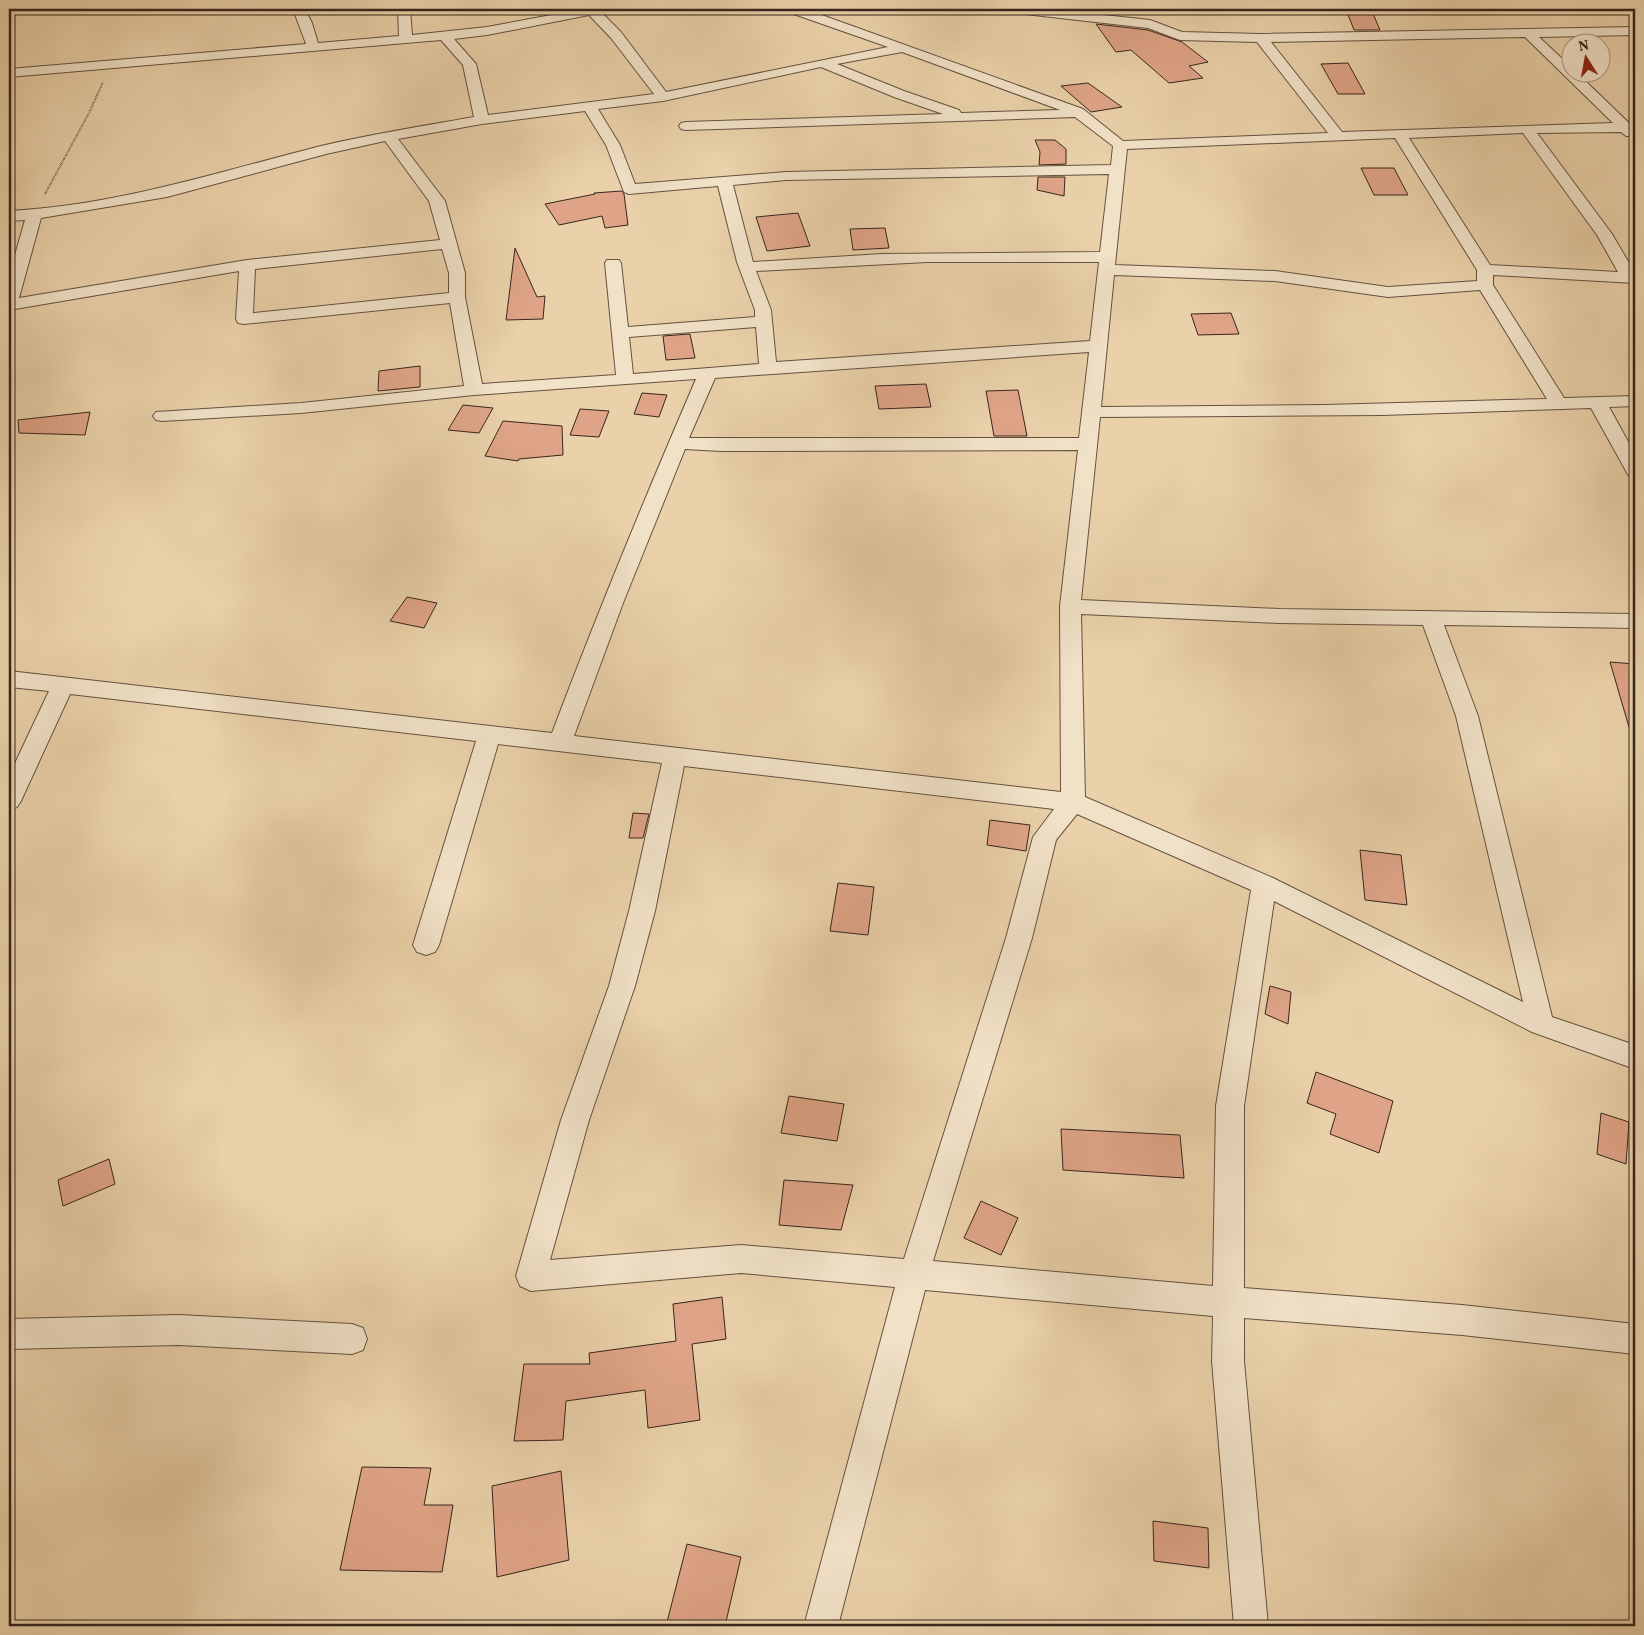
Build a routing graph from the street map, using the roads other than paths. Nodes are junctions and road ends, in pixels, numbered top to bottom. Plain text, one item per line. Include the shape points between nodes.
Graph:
1 (299, 9) edge
2 (404, 9) edge
3 (792, 9) edge
4 (1016, 9) edge
5 (592, 10) edge
6 (1159, 14) dead end
7 (1150, 24) junction
8 (1635, 31) edge
9 (1528, 33) junction
10 (444, 36) junction
11 (1261, 38) junction
12 (406, 39) junction
13 (313, 47) junction
14 (904, 48) junction
15 (822, 63) junction
16 (9, 73) edge
17 (663, 98) junction
18 (590, 107) junction
19 (1080, 114) junction
20 (971, 118) junction
21 (482, 120) junction
22 (686, 126) dead end
23 (1527, 129) junction
24 (1632, 130) edge
25 (1400, 135) junction
26 (389, 136) junction
27 (1338, 136) junction
28 (1120, 145) junction
29 (1117, 169) junction
30 (724, 181) junction
31 (34, 215) junction
32 (9, 216) edge
33 (448, 244) junction
34 (613, 263) dead end
35 (1106, 263) junction
36 (247, 265) junction
37 (747, 267) junction
38 (1485, 277) junction
39 (1633, 278) edge
40 (457, 297) junction
41 (9, 304) edge
42 (764, 322) junction
43 (620, 333) junction
44 (1097, 346) junction
45 (768, 368) junction
46 (708, 373) junction
47 (625, 380) junction
48 (474, 390) junction
49 (1597, 402) junction
50 (1635, 402) edge
51 (1560, 404) junction
52 (1090, 412) junction
53 (162, 416) dead end
54 (677, 443) junction
55 (1086, 444) junction
56 (1635, 471) edge
57 (1070, 606) junction
58 (1431, 620) junction
59 (1635, 621) edge
60 (9, 678) edge
61 (63, 684) junction
62 (489, 735) junction
63 (560, 743) junction
64 (675, 756) junction
65 (9, 801) edge
66 (1073, 802) junction
67 (1264, 885) junction
68 (426, 945) dead end
69 (1541, 1024) junction
70 (1635, 1056) edge
71 (914, 1274) junction
72 (1228, 1302) junction
73 (9, 1334) edge
74 (352, 1339) dead end
75 (1635, 1339) edge
76 (821, 1626) edge
77 (1251, 1626) edge

1 - 13 street
2 - 12 street
3 - 14 street
4 - 7 street
5 - 10 street
5 - 17 street via 616,35
6 - 7 street
7 - 11 street via 1180,36
8 - 9 street
9 - 11 street
9 - 24 street
10 - 12 street
10 - 21 street via 469,64
11 - 27 street
12 - 13 street
13 - 16 street
14 - 15 street
14 - 19 street
15 - 17 street
15 - 20 street
17 - 18 street
18 - 21 street
18 - 30 street via 613,145 629,189
19 - 20 street
19 - 28 street
20 - 22 street
21 - 26 street
23 - 24 street
23 - 25 street
23 - 39 street
25 - 27 street
25 - 38 street
26 - 31 street via 167,192
26 - 33 street via 437,201
27 - 28 street
28 - 29 street
29 - 30 street via 786,176
29 - 35 street
30 - 37 street
31 - 32 street
31 - 41 street
33 - 36 street
33 - 40 street via 457,273
34 - 43 street
35 - 37 street via 900,258 821,260
35 - 38 street via 1275,276 1388,292
35 - 44 street
36 - 40 street via 244,319
36 - 41 street
37 - 42 street via 763,310
38 - 39 street
38 - 51 street
40 - 48 street
42 - 43 street
42 - 45 street
43 - 47 street
44 - 45 street
44 - 52 street
45 - 46 street
46 - 47 street
46 - 54 street
47 - 48 street
48 - 53 street via 301,408
49 - 50 street
49 - 51 street
49 - 56 street
51 - 52 street via 1437,409
52 - 55 street
54 - 55 street
54 - 63 street
55 - 57 street
57 - 58 street
57 - 66 street
58 - 59 street
58 - 69 street via 1466,716
60 - 61 street
61 - 62 street
61 - 65 street
62 - 63 street
62 - 68 street
63 - 64 street
64 - 66 street
64 - 71 street via 627,968 575,1120 531,1276 740,1259
66 - 67 street
66 - 71 street via 1045,837 1018,938
67 - 69 street
67 - 72 street via 1230,1106
69 - 70 street
71 - 72 street
71 - 76 street
72 - 75 street via 1462,1320
72 - 77 street via 1228,1361
73 - 74 street via 178,1330

